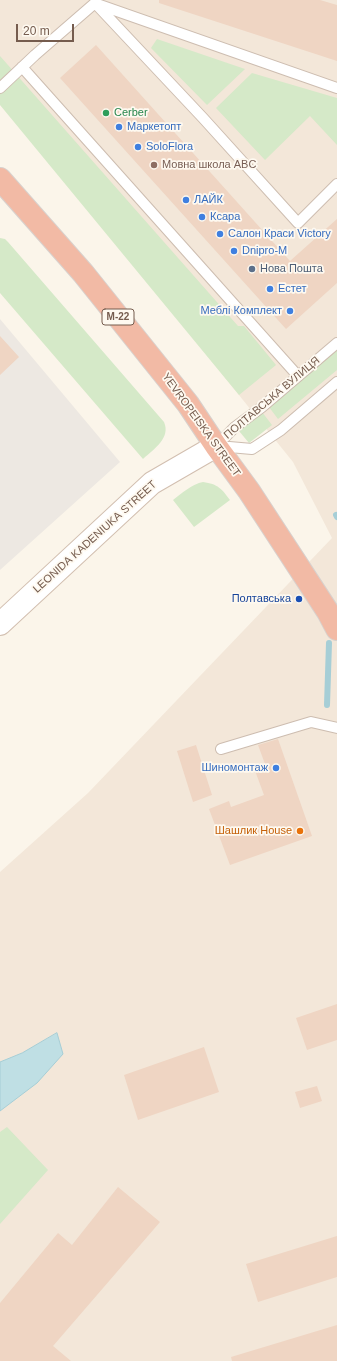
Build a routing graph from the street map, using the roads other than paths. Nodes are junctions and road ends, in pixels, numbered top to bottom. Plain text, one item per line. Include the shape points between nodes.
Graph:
1 (96, 2) edge
2 (22, 67) junction
3 (0, 88) edge
4 (337, 88) edge
5 (0, 179) edge
6 (337, 184) edge
7 (337, 343) edge
8 (298, 376) junction
9 (337, 382) edge
10 (216, 446) junction
11 (0, 624) edge
12 (337, 629) edge
13 (337, 728) edge
14 (221, 749) dead end

1 - 2 lane
1 - 4 lane
1 - 6 lane via 298,223
2 - 3 lane
2 - 8 lane
5 - 10 highway, YEVROPEISKA STREET / М-22 via 88,279 188,404
7 - 8 lane, ПОЛТАВСЬКА ВУЛИЦЯ
8 - 10 lane, ПОЛТАВСЬКА ВУЛИЦЯ via 235,427
9 - 10 lane, ПОЛТАВСЬКА ВУЛИЦЯ via 252,450
10 - 11 street, LEONIDA KADENIUKA STREET via 152,483
10 - 12 highway, YEVROPEISKA STREET / М-22 via 249,492
13 - 14 lane via 311,722

